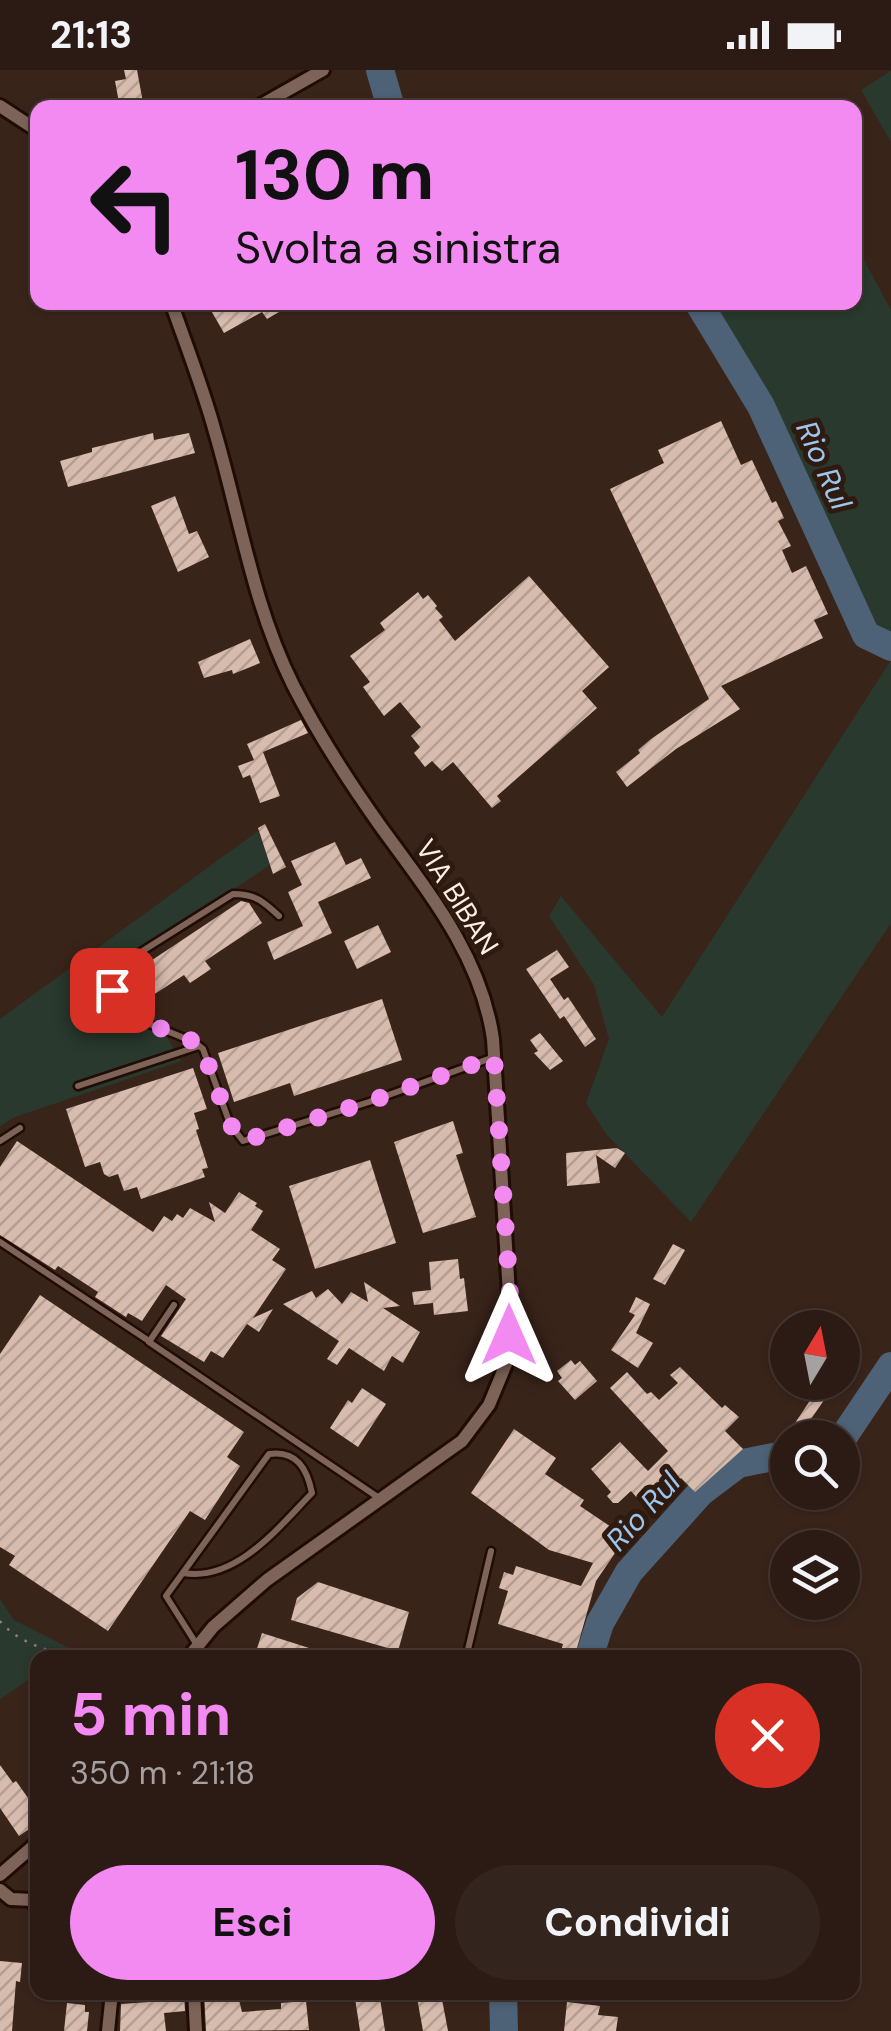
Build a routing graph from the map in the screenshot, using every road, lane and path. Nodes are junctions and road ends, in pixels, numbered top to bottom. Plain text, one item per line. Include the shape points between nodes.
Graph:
1 (323, 70) edge
2 (270, 100) edge
3 (0, 106) edge
4 (30, 126) edge
5 (174, 310) edge
6 (279, 916) dead end
7 (200, 1046) junction
8 (494, 1057) junction
9 (78, 1086) dead end
10 (20, 1128) dead end
11 (0, 1141) edge
12 (0, 1242) edge
13 (174, 1305) dead end
14 (149, 1342) junction
15 (380, 1498) junction
16 (491, 1551) dead end
17 (183, 1573) junction
18 (0, 1621) edge
19 (46, 1650) edge
20 (191, 1650) edge
21 (194, 1650) edge
22 (468, 1650) edge
23 (30, 1849) edge
24 (0, 1875) edge
25 (0, 1890) edge
26 (30, 1900) edge
27 (111, 2000) edge
28 (194, 2000) edge
29 (108, 2031) edge
30 (196, 2031) edge

1 - 2 street
3 - 4 street
5 - 8 street, VIA BIBAN via 274,642 314,723 474,968
6 - 7 lane via 260,898 233,894 113,975 120,1008
7 - 8 lane via 243,1141
7 - 9 lane
8 - 15 street, VIA BIBAN via 510,1294 506,1364 489,1405 462,1441
10 - 11 lane
12 - 14 lane
13 - 14 lane
14 - 15 lane
15 - 21 street, VIA BIBAN via 267,1580
16 - 22 lane
17 - 17 lane via 269,1454 298,1461 312,1493 280,1526 220,1572
17 - 20 lane via 166,1596
18 - 19 path
23 - 24 street
25 - 26 street via 11,1899
27 - 29 street
28 - 30 street

